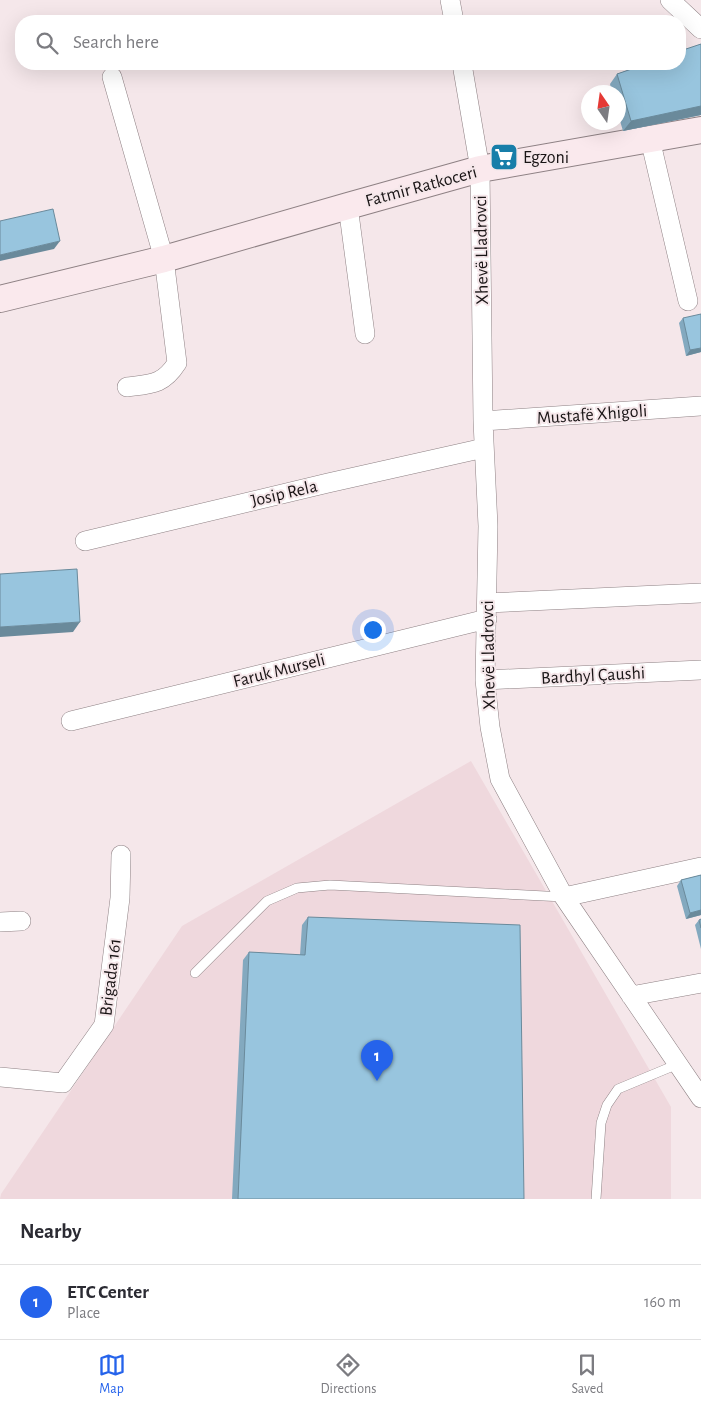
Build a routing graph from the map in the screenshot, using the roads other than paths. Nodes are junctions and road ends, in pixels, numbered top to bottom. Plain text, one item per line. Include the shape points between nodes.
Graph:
1 (450, 0) edge
2 (670, 0) edge
3 (453, 15) edge
4 (701, 29) edge
5 (463, 70) edge
6 (112, 76) dead end
7 (701, 130) edge
8 (650, 139) junction
9 (480, 169) junction
10 (348, 206) junction
11 (164, 260) junction
12 (0, 299) edge
13 (688, 301) dead end
14 (365, 334) dead end
15 (126, 387) dead end
16 (701, 406) edge
17 (483, 422) junction
18 (484, 448) junction
19 (85, 541) dead end
20 (701, 593) edge
21 (487, 611) junction
22 (701, 670) edge
23 (485, 680) junction
24 (71, 721) dead end
25 (121, 855) dead end
26 (701, 867) edge
27 (564, 897) junction
28 (21, 921) dead end
29 (0, 922) edge
30 (195, 973) dead end
31 (701, 983) edge
32 (631, 996) junction
33 (678, 1064) junction
34 (0, 1077) edge
35 (698, 1088) edge
36 (596, 1199) edge

1 - 3 street
2 - 4 street
5 - 9 street, Xhevë Lladrovci
6 - 11 street
7 - 8 street, Fatmir Ratkoceri
8 - 9 street, Fatmir Ratkoceri
8 - 13 street
9 - 10 street, Fatmir Ratkoceri
9 - 17 street, Xhevë Lladrovci
10 - 11 street, Fatmir Ratkoceri
10 - 14 street, Fatmir Ratkoceri
11 - 12 street, Fatmir Ratkoceri
11 - 15 street via 177,363 162,380
16 - 17 street, Mustafë Xhigoli
17 - 18 street, Xhevë Lladrovci
18 - 19 street, Josip Rela
18 - 21 street, Xhevë Lladrovci via 488,526
20 - 21 street, Faruk Murseli
21 - 23 street, Xhevë Lladrovci
21 - 24 street, Faruk Murseli
22 - 23 street, Bardhyl Çaushi
23 - 27 street, Xhevë Lladrovci via 500,779
25 - 34 street, Brigada 161 via 120,898 104,1025 63,1083
26 - 27 street
27 - 30 lane via 330,885 297,888 267,901
27 - 32 street, Xhevë Lladrovci
28 - 29 street
31 - 32 street
32 - 33 street, Xhevë Lladrovci
33 - 35 street, Xhevë Lladrovci
33 - 36 lane via 618,1089 607,1105 601,1122

